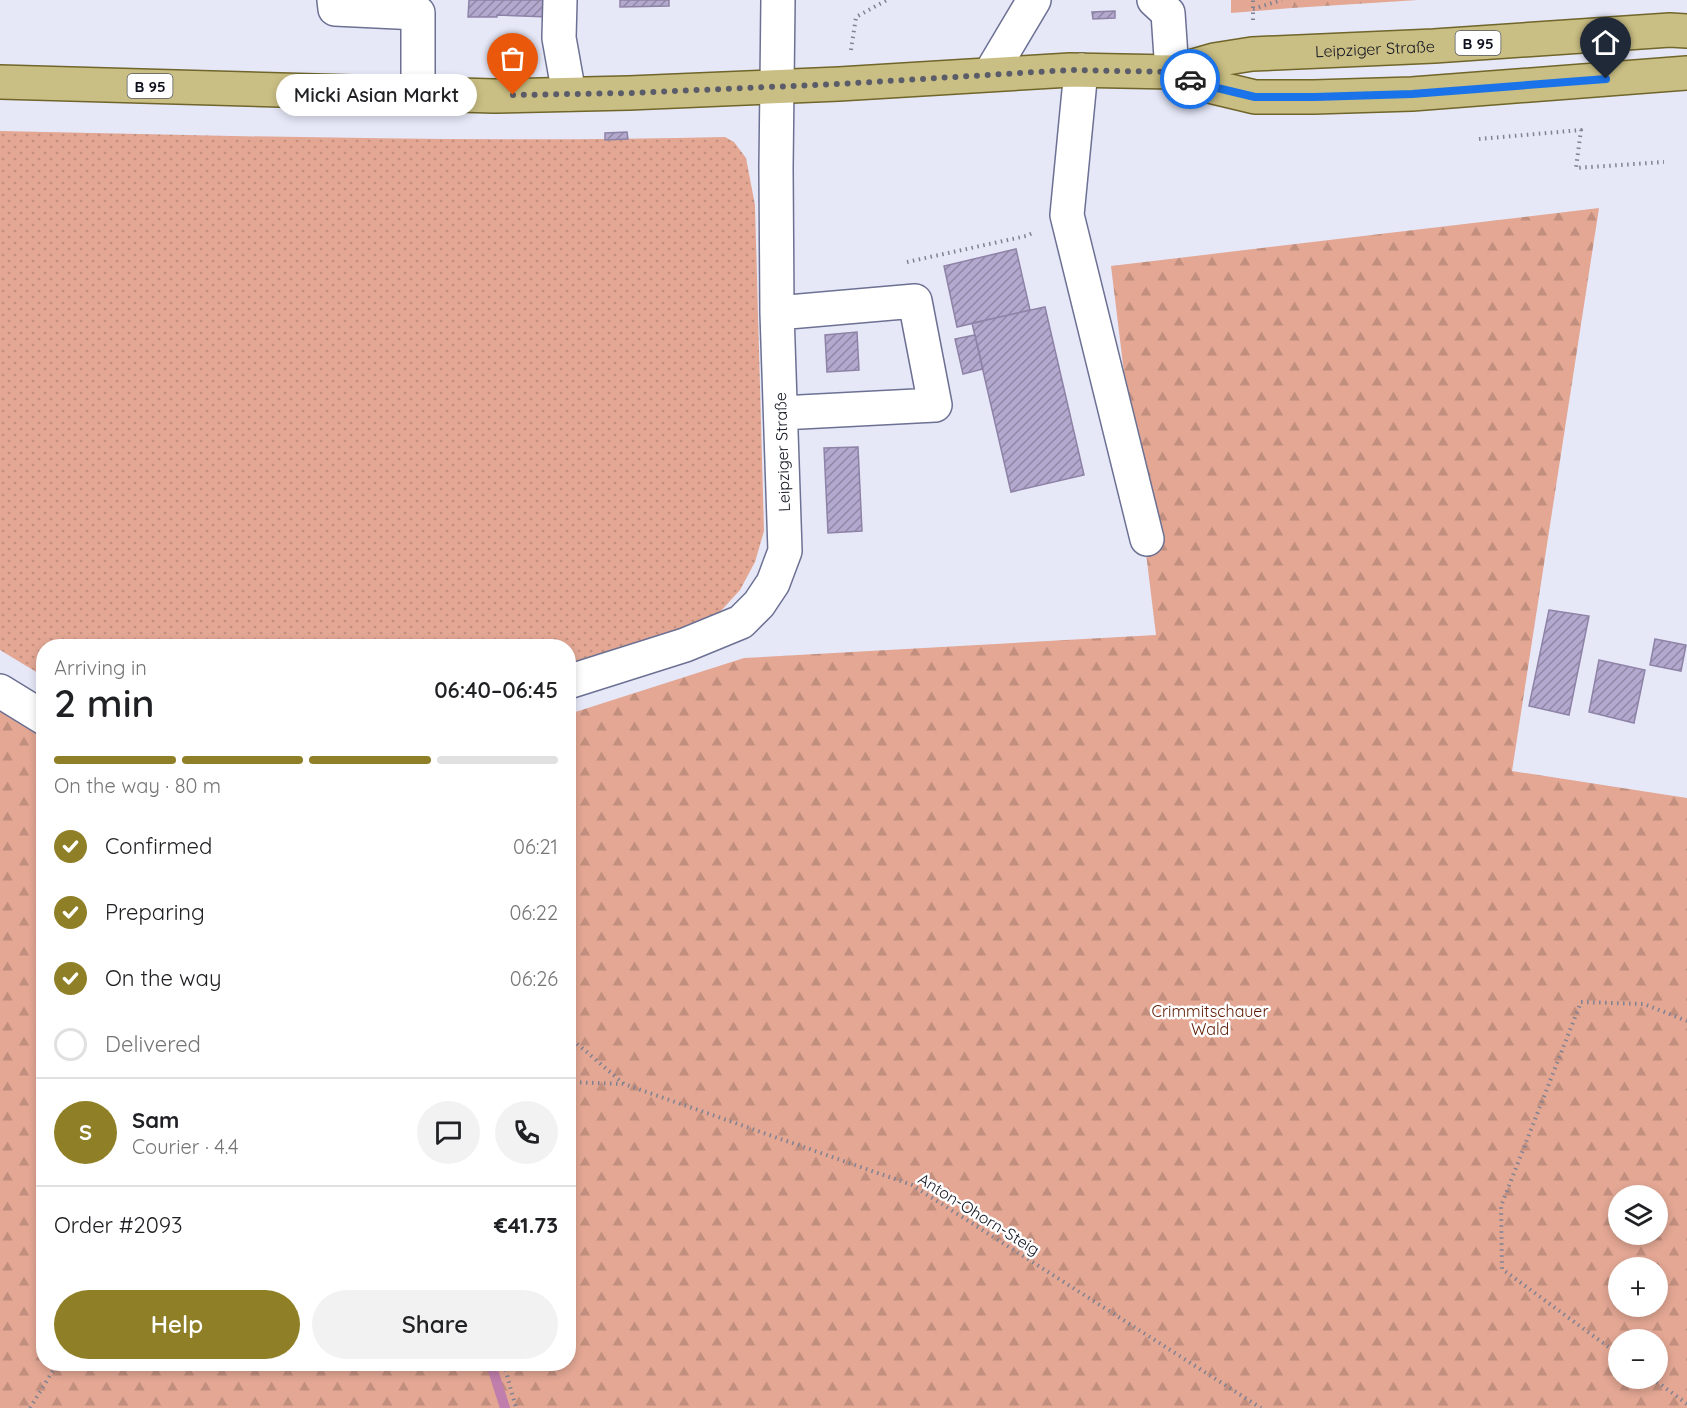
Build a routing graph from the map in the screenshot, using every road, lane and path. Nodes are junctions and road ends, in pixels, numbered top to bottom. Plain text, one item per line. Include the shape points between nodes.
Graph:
1 (334, 0) edge
2 (560, 0) edge
3 (778, 0) edge
4 (887, 0) edge
5 (1034, 0) edge
6 (1154, 0) edge
7 (1282, 0) edge
8 (1253, 9) dead end
9 (1687, 31) edge
10 (1081, 70) junction
11 (1172, 72) junction
12 (1687, 73) edge
13 (990, 74) junction
14 (0, 82) edge
15 (846, 83) junction
16 (777, 86) junction
17 (418, 93) junction
18 (569, 94) junction
19 (1479, 139) dead end
20 (1664, 162) dead end
21 (1026, 236) dead end
22 (908, 262) dead end
23 (777, 313) junction
24 (781, 413) junction
25 (1147, 539) dead end
26 (576, 679) edge
27 (0, 692) edge
28 (36, 713) edge
29 (1687, 1021) edge
30 (576, 1043) edge
31 (576, 1082) edge
32 (624, 1084) junction
33 (1608, 1347) edge
34 (53, 1371) edge
35 (506, 1371) edge
36 (1667, 1389) edge
37 (1687, 1404) edge
38 (30, 1408) edge
39 (516, 1408) edge
40 (1261, 1408) edge

1 - 17 street via 334,9 418,13
2 - 18 street via 559,38
3 - 16 street
4 - 15 path via 856,17
5 - 13 street
6 - 11 street via 1168,14
7 - 8 path
9 - 11 main road, Leipziger Straße / B 95 via 1252,54
10 - 11 main road, Leipziger Straße / B 95
10 - 13 main road, Leipziger Straße / B 95
10 - 25 street via 1067,215
11 - 12 main road, Leipziger Straße / B 95 via 1255,97 1412,94
13 - 15 main road, Leipziger Straße / B 95
14 - 17 main road, Leipziger Straße / B 95
15 - 16 main road, Leipziger Straße / B 95
16 - 18 main road, Leipziger Straße / B 95
16 - 23 street, Leipziger Straße
17 - 18 main road, Leipziger Straße / B 95
19 - 20 path via 1581,130 1576,168
21 - 22 path
23 - 24 street, Leipziger Straße
23 - 24 street via 915,301 935,405
24 - 26 street, Leipziger Straße via 785,551 773,583 759,604 732,626
27 - 28 street
29 - 33 path via 1644,1004 1581,1002 1501,1206 1502,1269
30 - 32 path, Anton-Ohorn-Steig
31 - 32 path
32 - 40 path, Anton-Ohorn-Steig via 912,1185
34 - 38 path
35 - 39 path
36 - 37 path

